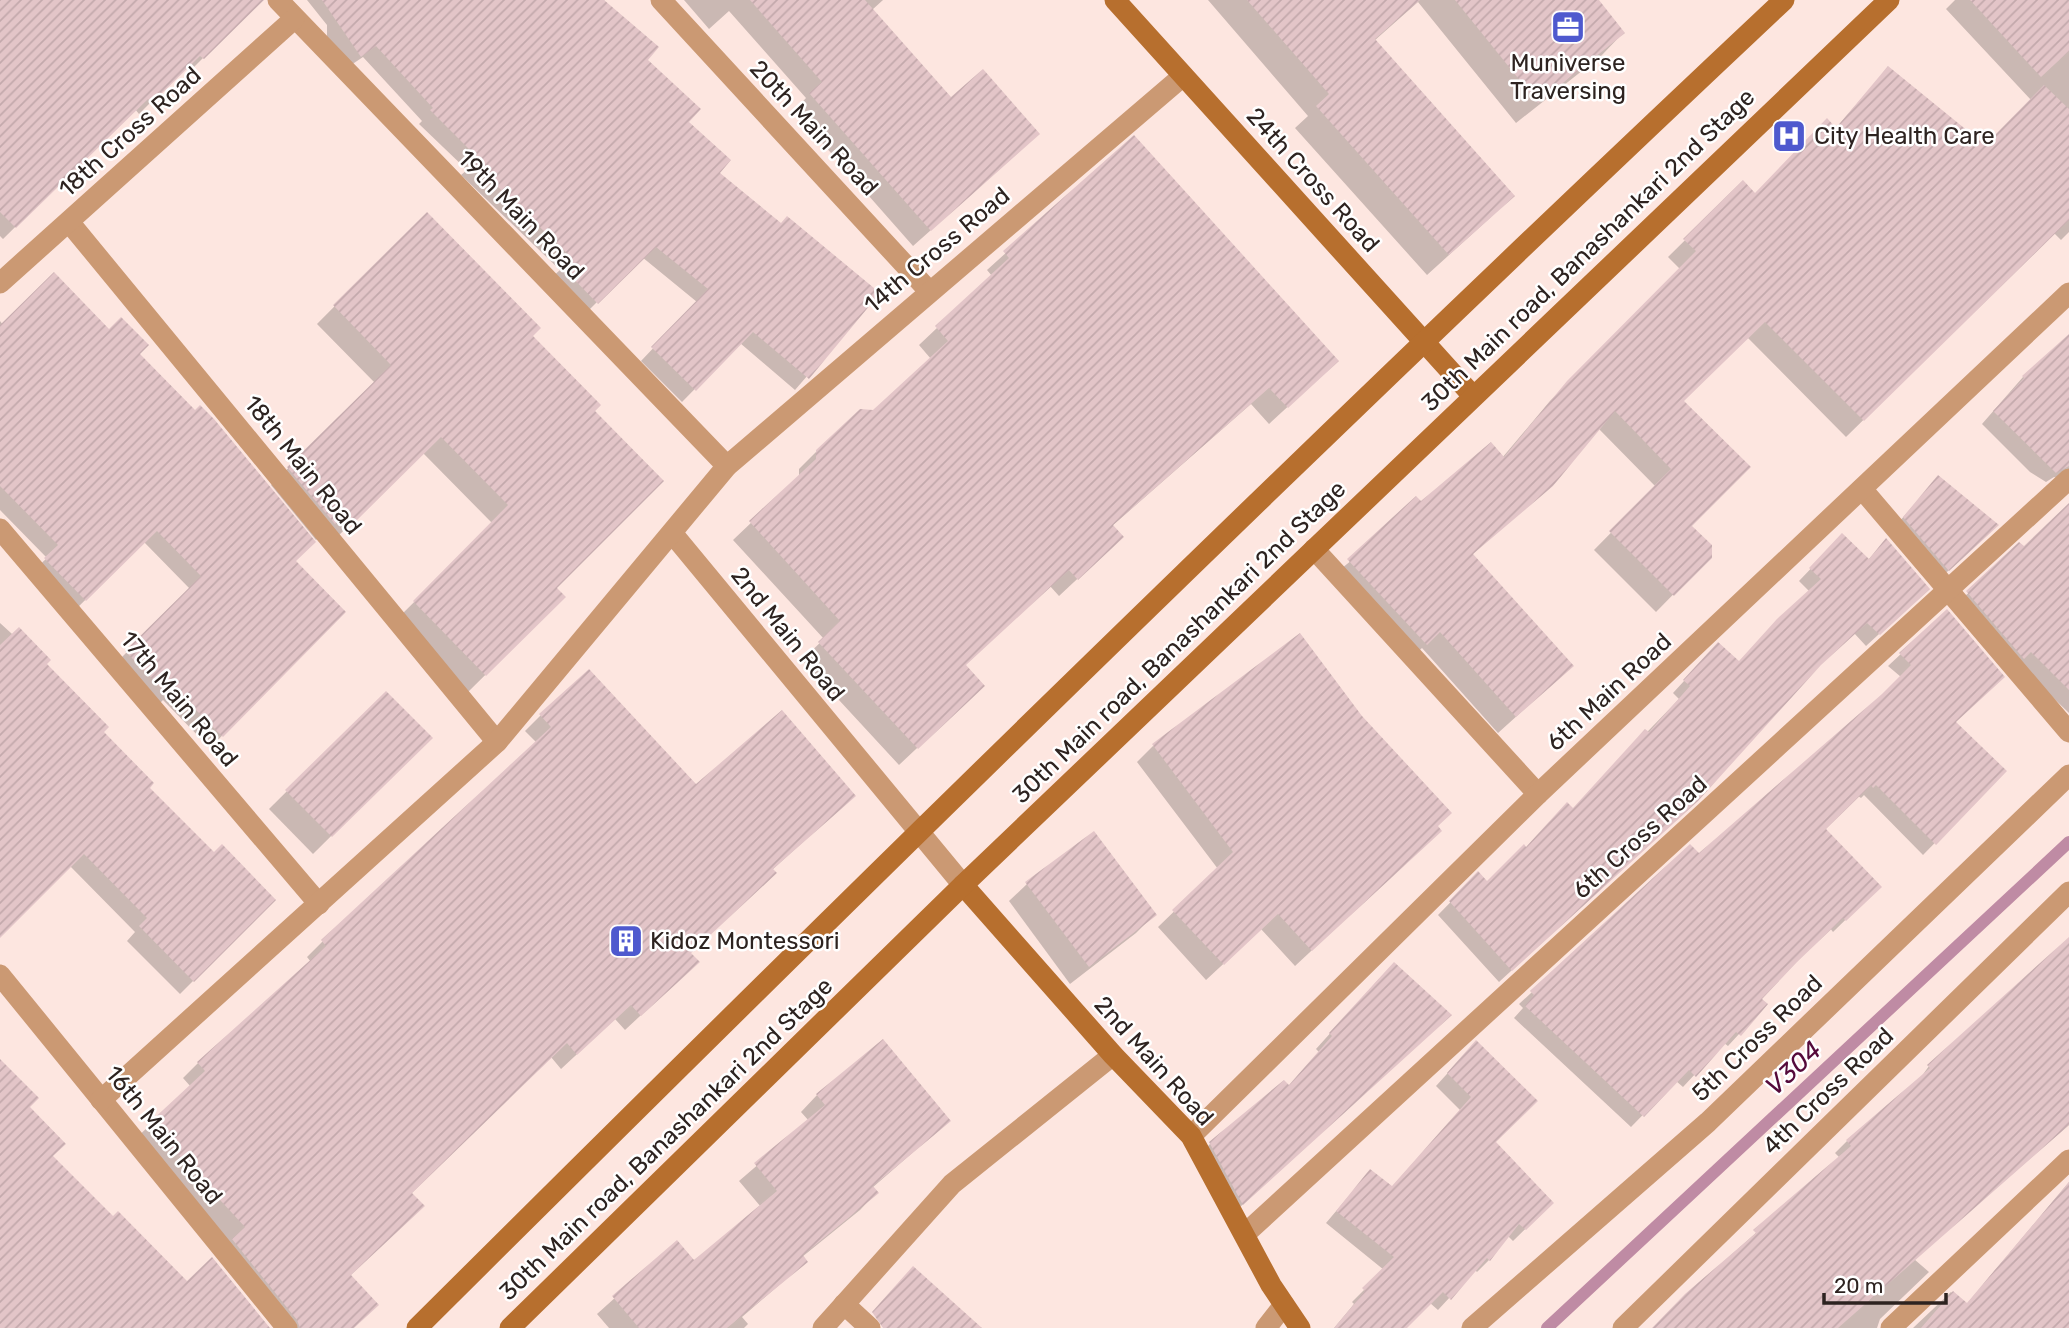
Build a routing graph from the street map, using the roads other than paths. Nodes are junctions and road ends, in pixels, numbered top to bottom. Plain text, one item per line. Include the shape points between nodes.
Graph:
1 (278, 0) edge
2 (661, 0) edge
3 (1115, 0) edge
4 (1784, 0) edge
5 (1889, 0) edge
6 (294, 19) junction
7 (1183, 76) junction
8 (69, 222) junction
9 (0, 283) edge
10 (929, 291) junction
11 (2069, 293) edge
12 (1423, 340) junction
13 (1473, 396) junction
14 (727, 466) junction
15 (2069, 479) edge
16 (1862, 489) junction
17 (0, 529) edge
18 (672, 533) junction
19 (1314, 549) junction
20 (1948, 590) junction
21 (2069, 732) edge
22 (497, 743) junction
23 (2069, 775) edge
24 (1538, 794) junction
25 (918, 833) junction
26 (963, 885) junction
27 (2069, 892) edge
28 (319, 904) junction
29 (0, 975) edge
30 (1112, 1055) junction
31 (101, 1100) junction
32 (1191, 1136) junction
33 (2069, 1160) edge
34 (1246, 1234) junction
35 (844, 1304) junction
36 (1284, 1305) junction
37 (288, 1328) edge
38 (417, 1328) edge
39 (510, 1328) edge
40 (823, 1328) edge
41 (870, 1328) edge
42 (1266, 1328) edge
43 (1300, 1328) edge
44 (1472, 1328) edge
45 (1623, 1328) edge
46 (1891, 1328) edge

1 - 6 street, 19th Main Road
2 - 10 street, 20th Main Road
3 - 7 main road, 24th Cross Road
4 - 12 main road, 30th Main road, Banashankari 2nd Stage
5 - 13 main road, 30th Main road, Banashankari 2nd Stage
6 - 8 street, 18th Cross Road
6 - 14 street, 19th Main Road
7 - 10 street, 14th Cross Road
7 - 12 main road, 24th Cross Road
8 - 9 street, 18th Cross Road
8 - 22 street, 18th Main Road
10 - 14 street, 14th Cross Road
11 - 16 street, 6th Main Road
12 - 13 main road, 24th Cross Road
12 - 25 main road, 30th Main road, Banashankari 2nd Stage
13 - 19 main road, 30th Main road, Banashankari 2nd Stage
14 - 18 street, 14th Cross Road
15 - 20 street, 6th Cross Road
16 - 20 street
16 - 24 street, 6th Main Road
17 - 28 street, 17th Main Road
18 - 22 street, 14th Cross Road
18 - 25 street, 2nd Main Road
19 - 24 street
19 - 26 main road, 30th Main road, Banashankari 2nd Stage
20 - 21 street
20 - 34 street, 6th Cross Road
22 - 28 street, 14th Cross Road
23 - 44 street, 5th Cross Road via 1708,1122
24 - 32 street, 6th Main Road
25 - 26 street, 2nd Main Road
25 - 38 main road, 30th Main road, Banashankari 2nd Stage
26 - 30 main road, 2nd Main Road
26 - 39 main road, 30th Main road, Banashankari 2nd Stage
27 - 45 street, 4th Cross Road
28 - 31 street, 14th Cross Road
29 - 31 street, 16th Main Road
30 - 32 main road, 2nd Main Road
30 - 35 street via 952,1184
31 - 37 street, 16th Main Road
32 - 34 main road, 2nd Main Road
33 - 46 street
34 - 36 main road, 2nd Main Road
35 - 40 street
35 - 41 street
36 - 42 street
36 - 43 main road, 2nd Main Road

